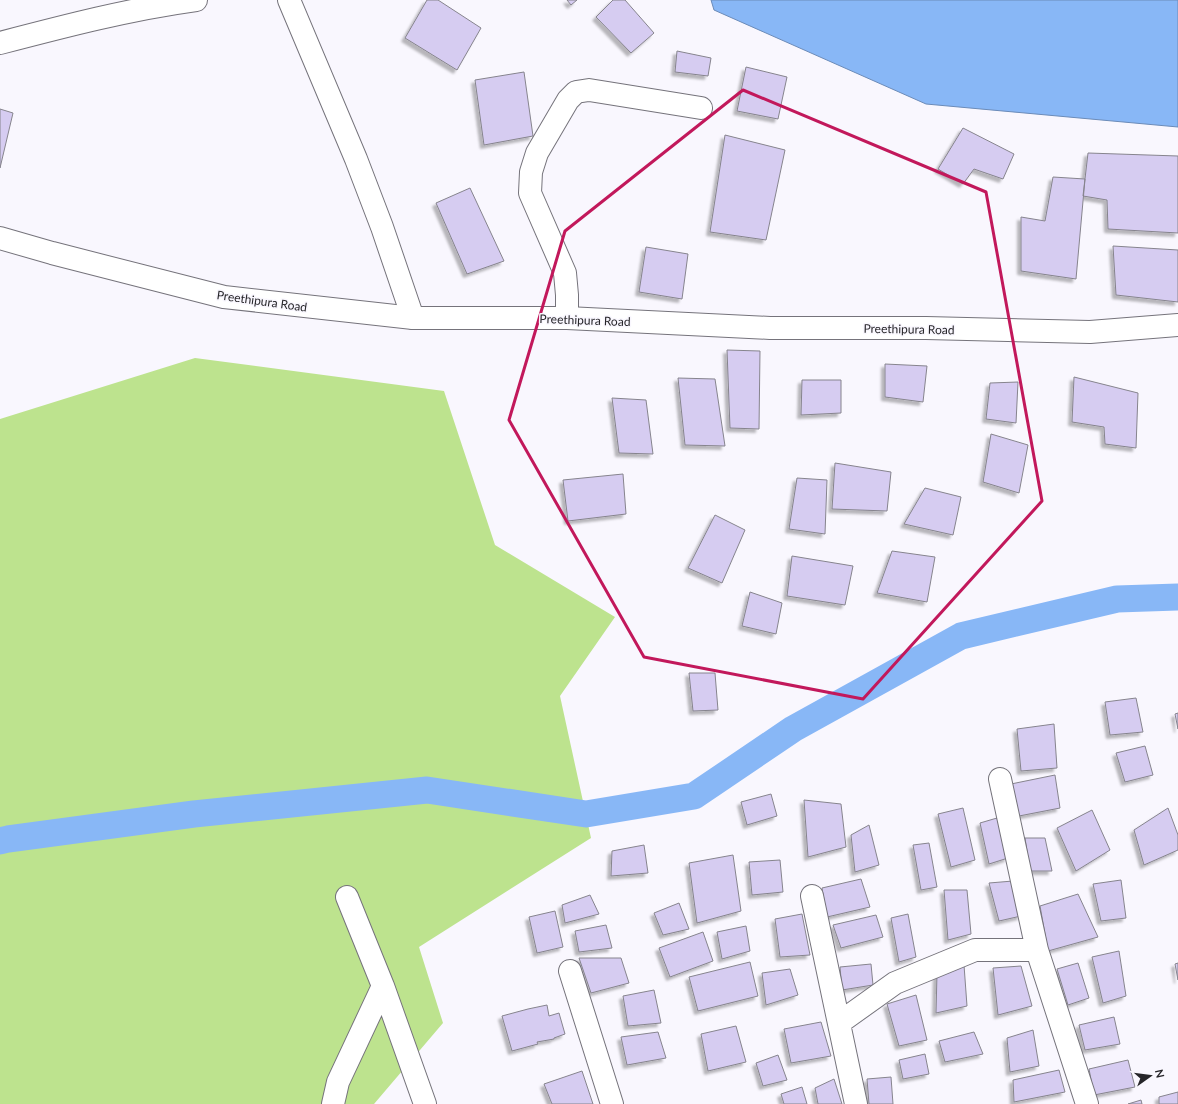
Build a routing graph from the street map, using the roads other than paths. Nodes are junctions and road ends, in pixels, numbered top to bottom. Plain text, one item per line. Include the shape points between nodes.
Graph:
1 (196, 0) edge
2 (289, 0) edge
3 (0, 43) edge
4 (701, 108) dead end
5 (0, 238) edge
6 (413, 318) junction
7 (568, 318) junction
8 (1178, 325) edge
9 (1000, 779) dead end
10 (812, 896) dead end
11 (347, 897) dead end
12 (1037, 950) junction
13 (570, 971) dead end
14 (383, 986) junction
15 (839, 1023) junction
16 (333, 1104) edge
17 (425, 1104) edge
18 (612, 1104) edge
19 (856, 1104) edge
20 (1087, 1104) edge

1 - 3 street via 64,26
2 - 6 street via 359,166
4 - 7 street via 589,90 576,92 568,100 537,153 531,172 530,193 565,273
5 - 6 street, Preethipura Road via 224,297
6 - 7 street, Preethipura Road
7 - 8 street, Preethipura Road via 770,328 1090,332
9 - 12 street
10 - 15 street
11 - 14 street
12 - 15 street via 975,950 896,984
12 - 20 street
13 - 18 street
14 - 16 street via 338,1082
14 - 17 street
15 - 19 street

